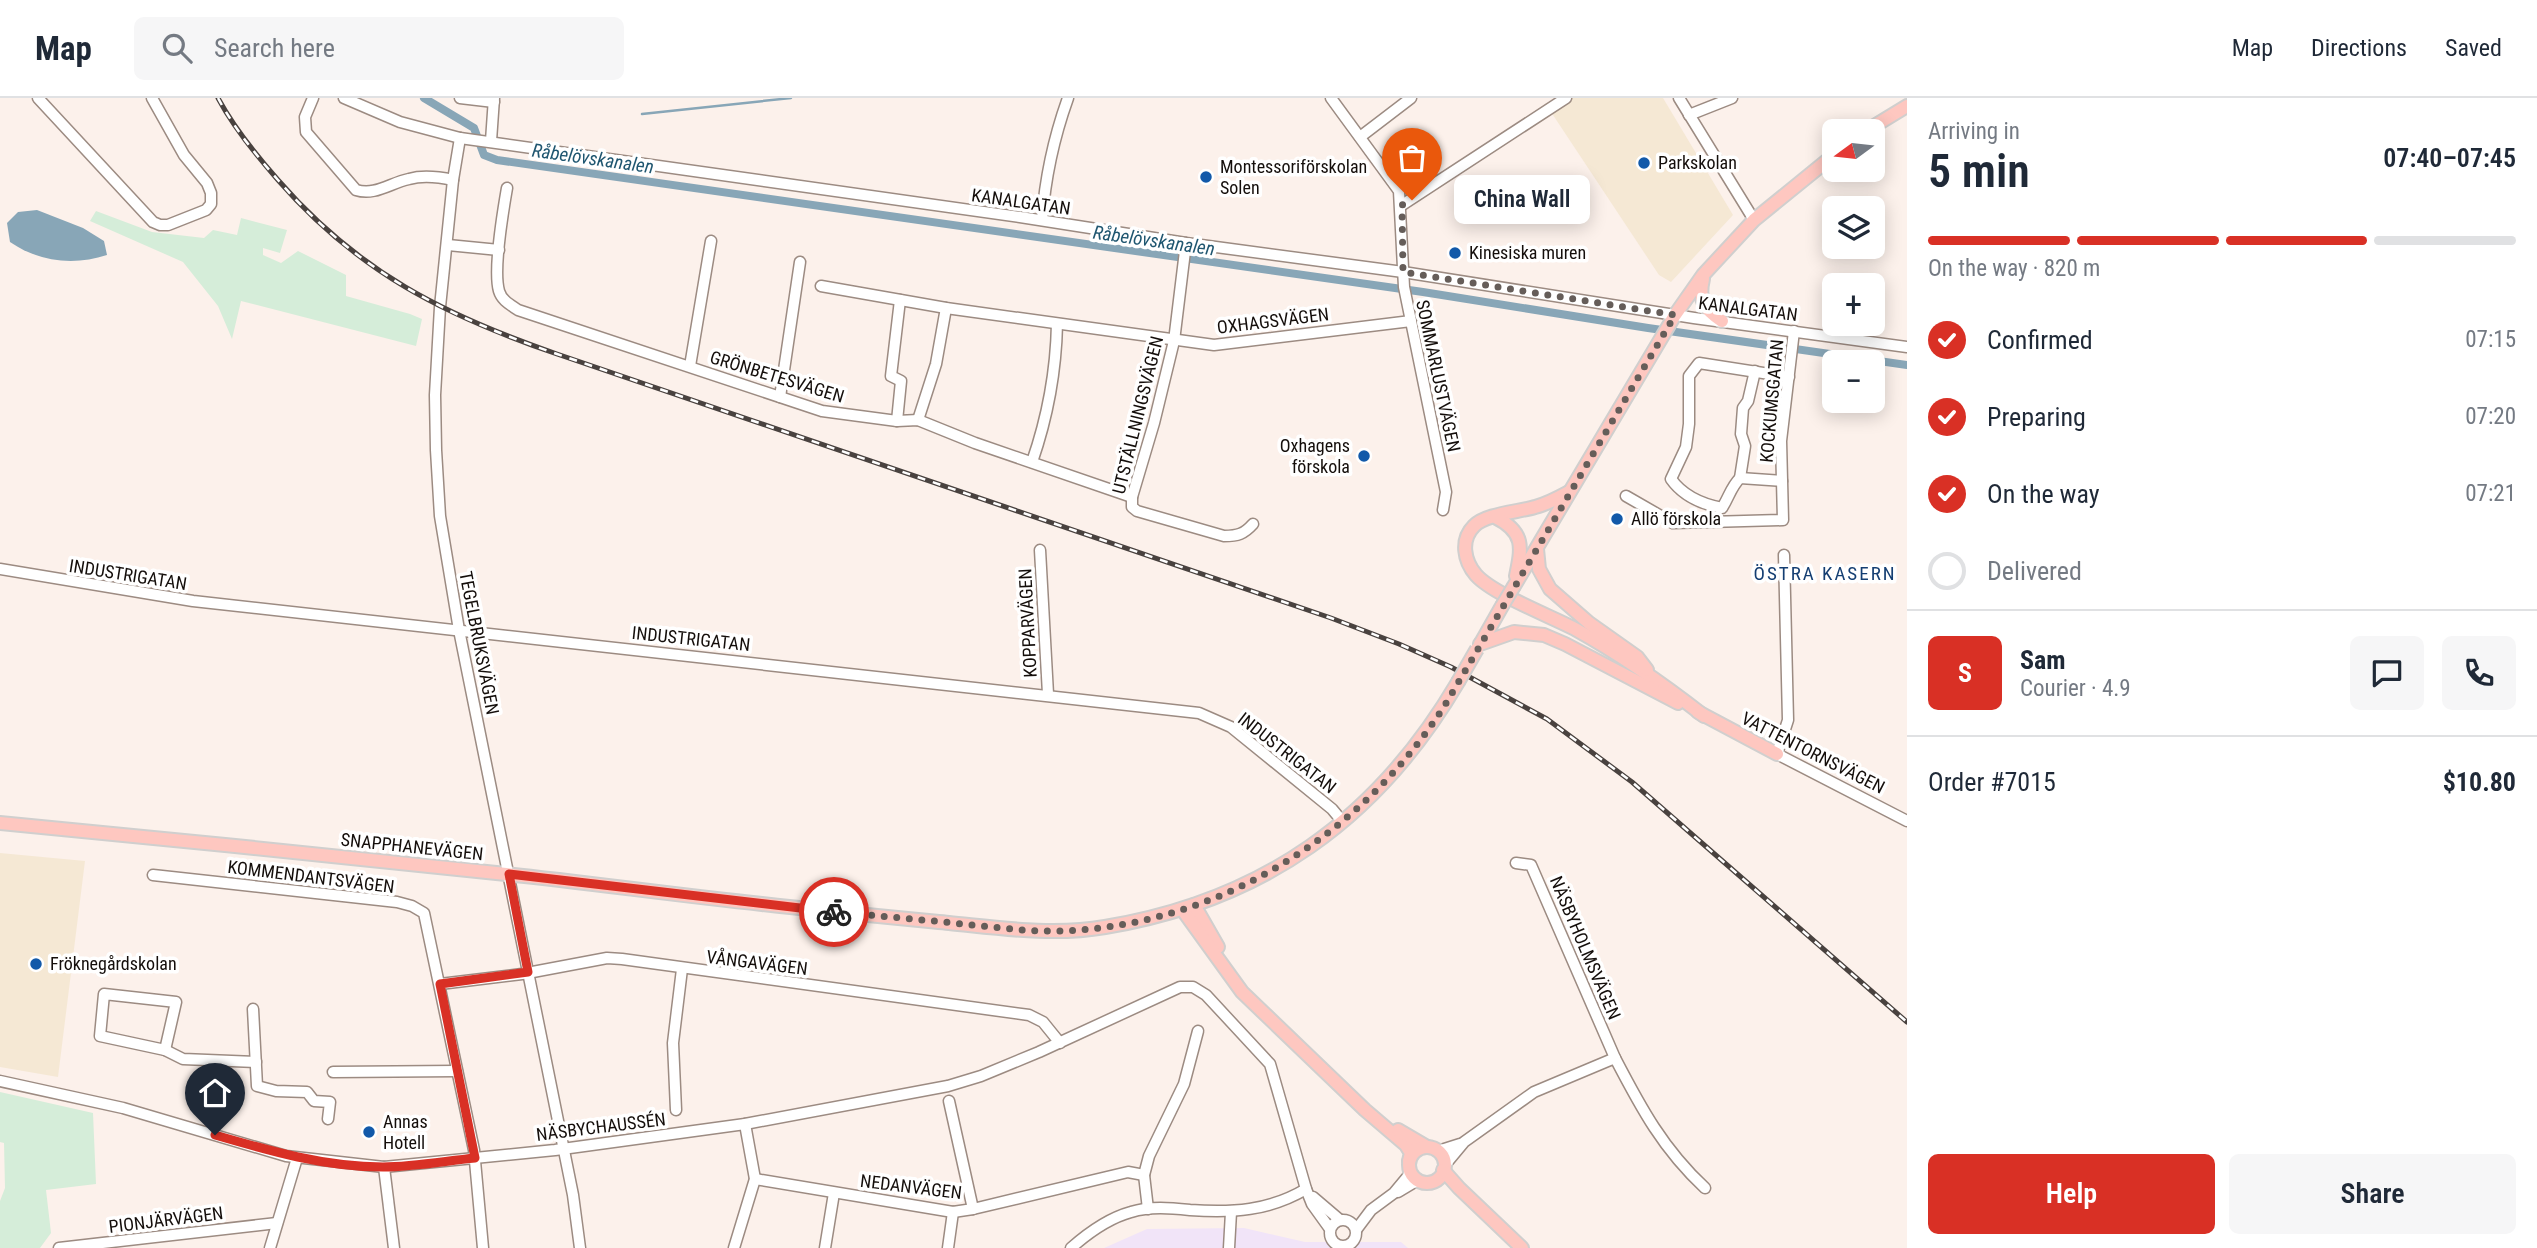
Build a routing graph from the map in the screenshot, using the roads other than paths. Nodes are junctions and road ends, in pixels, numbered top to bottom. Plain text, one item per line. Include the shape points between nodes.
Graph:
1 (38, 98) edge
2 (152, 98) edge
3 (313, 98) edge
4 (344, 98) edge
5 (460, 98) edge
6 (1068, 98) edge
7 (1331, 98) edge
8 (1411, 98) edge
9 (1566, 98) edge
10 (1679, 98) edge
11 (1732, 98) edge
12 (494, 100) edge
13 (1907, 106) edge
14 (1689, 115) junction
15 (1885, 119) edge
16 (1360, 137) junction
17 (464, 138) junction
18 (487, 141) junction
19 (1822, 165) edge
20 (453, 180) junction
21 (507, 188) dead end
22 (1402, 205) junction
23 (1042, 220) junction
24 (1754, 220) junction
25 (711, 241) dead end
26 (1186, 243) junction
27 (447, 245) junction
28 (499, 250) junction
29 (800, 262) dead end
30 (1403, 272) junction
31 (1703, 275) junction
32 (821, 286) dead end
33 (900, 300) junction
34 (946, 308) junction
35 (1675, 315) junction
36 (1411, 321) junction
37 (1722, 321) junction
38 (1057, 324) junction
39 (1794, 331) junction
40 (1174, 341) junction
41 (1907, 347) edge
42 (690, 366) junction
43 (1755, 371) junction
44 (1789, 377) junction
45 (780, 397) junction
46 (918, 420) junction
47 (897, 421) junction
48 (1032, 462) junction
49 (1740, 478) junction
50 (1782, 481) junction
51 (1569, 492) junction
52 (1626, 496) dead end
53 (1132, 497) junction
54 (1443, 510) dead end
55 (1495, 517) junction
56 (1253, 524) dead end
57 (1537, 548) junction
58 (1040, 550) dead end
59 (1784, 555) dead end
60 (0, 569) edge
61 (1514, 586) junction
62 (459, 630) junction
63 (1479, 647) junction
64 (1644, 679) junction
65 (1048, 694) junction
66 (1777, 754) junction
67 (1342, 821) junction
68 (1907, 821) edge
69 (0, 822) edge
70 (1516, 863) dead end
71 (509, 874) junction
72 (153, 875) dead end
73 (1188, 907) junction
74 (682, 969) junction
75 (528, 972) junction
76 (440, 984) junction
77 (253, 1009) dead end
78 (1198, 1031) dead end
79 (1060, 1042) junction
80 (165, 1050) junction
81 (1615, 1058) junction
82 (256, 1062) junction
83 (1319, 1066) junction
84 (457, 1070) junction
85 (333, 1072) dead end
86 (0, 1081) edge
87 (949, 1101) dead end
88 (676, 1110) dead end
89 (328, 1119) dead end
90 (745, 1124) junction
91 (1464, 1142) junction
92 (563, 1149) junction
93 (1432, 1149) junction
94 (297, 1158) junction
95 (475, 1158) junction
96 (1409, 1163) junction
97 (384, 1167) junction
98 (1444, 1168) junction
99 (1144, 1175) junction
100 (755, 1179) junction
101 (1425, 1181) junction
102 (1705, 1188) dead end
103 (1306, 1189) junction
104 (834, 1193) junction
105 (1394, 1193) junction
106 (973, 1209) junction
107 (1148, 1209) junction
108 (1371, 1210) junction
109 (953, 1212) junction
110 (1231, 1212) junction
111 (1343, 1220) junction
112 (277, 1223) junction
113 (1356, 1232) junction
114 (1330, 1233) junction
115 (1344, 1247) edge
116 (59, 1248) edge
117 (270, 1248) edge
118 (394, 1248) edge
119 (483, 1248) edge
120 (580, 1248) edge
121 (734, 1248) edge
122 (825, 1248) edge
123 (948, 1248) edge
124 (1071, 1248) edge
125 (1229, 1248) edge
126 (1323, 1248) edge
127 (1363, 1248) edge
128 (1516, 1248) edge
129 (1522, 1248) edge

1 - 2 street via 153,222 168,225 206,210 211,193
3 - 20 street via 305,117 306,132 356,190 366,193 420,177
4 - 17 street, KANALGATAN via 400,122
5 - 12 street
6 - 23 street via 1057,129
7 - 16 street
8 - 16 street
9 - 22 street
10 - 14 street
11 - 14 street
12 - 18 street
13 - 15 main road
14 - 24 street
16 - 22 street via 1399,191
17 - 18 street, KANALGATAN
17 - 20 street, TEGELBRUKSVÄGEN
18 - 23 street, KANALGATAN
19 - 24 main road, SNAPPHANEVÄGEN
20 - 27 street, TEGELBRUKSVÄGEN
21 - 28 street, GRÖNBETESVÄGEN
22 - 30 street, SOMMARLUSTVÄGEN
23 - 26 street, KANALGATAN
24 - 31 main road, SNAPPHANEVÄGEN
25 - 42 street
26 - 30 street, KANALGATAN
26 - 40 street, UTSTÄLLNINGSVÄGEN
27 - 28 street
27 - 62 street, TEGELBRUKSVÄGEN via 435,395 436,450 440,516
28 - 42 street, GRÖNBETESVÄGEN via 499,291 518,310
29 - 45 street
30 - 35 street, KANALGATAN
30 - 36 street, SOMMARLUSTVÄGEN
31 - 35 main road, SNAPPHANEVÄGEN
31 - 37 main road via 1701,302
32 - 33 street, OXHAGSVÄGEN
33 - 34 street, OXHAGSVÄGEN
33 - 47 street via 891,376 901,381
34 - 38 street, OXHAGSVÄGEN
34 - 46 street via 936,364
35 - 37 street, KANALGATAN
35 - 51 main road, SNAPPHANEVÄGEN
36 - 40 street, OXHAGSVÄGEN via 1214,345
36 - 54 street, SOMMARLUSTVÄGEN via 1446,492
37 - 39 street, KANALGATAN
38 - 40 street, OXHAGSVÄGEN
38 - 48 street via 1052,390
39 - 41 street, KANALGATAN
39 - 44 street, KOCKUMSGATAN
40 - 53 street, UTSTÄLLNINGSVÄGEN
42 - 45 street, GRÖNBETESVÄGEN
43 - 44 street
43 - 49 street via 1743,408 1745,446
43 - 49 street via 1699,363 1689,376 1686,447 1671,479 1678,489 1703,504 1722,508
44 - 50 street, KOCKUMSGATAN via 1781,441
45 - 47 street, GRÖNBETESVÄGEN via 822,411
46 - 47 street, GRÖNBETESVÄGEN
46 - 48 street, GRÖNBETESVÄGEN
48 - 53 street, GRÖNBETESVÄGEN
49 - 50 street
50 - 52 street, KOCKUMSGATAN via 1783,520 1673,523
51 - 55 main road
51 - 57 main road, SNAPPHANEVÄGEN
53 - 56 street, UTSTÄLLNINGSVÄGEN via 1137,511 1224,536 1245,533
55 - 61 main road via 1513,528 1520,541
55 - 64 main road, VATTENTORNSVÄGEN via 1479,522 1468,534 1466,555 1475,573 1485,583 1614,654
57 - 61 main road, SNAPPHANEVÄGEN
57 - 64 main road via 1539,569 1550,589 1637,657
58 - 65 street, KOPPARVÄGEN
59 - 66 street via 1789,712
60 - 62 street, INDUSTRIGATAN via 193,601
61 - 63 main road, SNAPPHANEVÄGEN, bridge
62 - 65 street, INDUSTRIGATAN
62 - 71 street, TEGELBRUKSVÄGEN
63 - 64 main road via 1514,632 1544,635
63 - 67 main road, SNAPPHANEVÄGEN, bridge via 1413,750
64 - 66 main road, VATTENTORNSVÄGEN
65 - 67 street, INDUSTRIGATAN via 1213,717 1231,727
66 - 68 street, VATTENTORNSVÄGEN
67 - 73 main road, SNAPPHANEVÄGEN via 1274,871
69 - 71 main road, SNAPPHANEVÄGEN
70 - 81 street, NÄSBYHOLMSVÄGEN via 1531,865
71 - 73 main road, SNAPPHANEVÄGEN via 689,897 1027,930 1102,928
71 - 75 street, TEGELBRUKSVÄGEN
72 - 76 street, KOMMENDANTSVÄGEN via 412,906 424,913
73 - 83 main road via 1235,983
74 - 75 street, VÅNGAVÄGEN via 607,958
74 - 79 street, VÅNGAVÄGEN via 1028,1015 1043,1022
74 - 88 street via 673,1043
75 - 76 street, VÅNGAVÄGEN
75 - 92 street, TEGELBRUKSVÄGEN
76 - 84 street, KOMMENDANTSVÄGEN
77 - 82 street
78 - 99 street via 1184,1084
79 - 90 street, NÄSBYCHAUSSÉN via 948,1086
79 - 103 street, NÄSBYCHAUSSÉN via 1180,987 1193,987 1206,995 1270,1064
80 - 80 street via 176,1002 104,993 100,1036
80 - 82 street via 183,1059
81 - 91 street via 1534,1093
81 - 102 street, NÄSBYHOLMSVÄGEN via 1647,1119
82 - 89 street via 257,1086 307,1092 314,1101 330,1102
83 - 93 main road via 1401,1132
83 - 96 main road via 1406,1145 1411,1153
84 - 85 street
84 - 95 street, KOMMENDANTSVÄGEN
86 - 94 street, NÄSBYCHAUSSÉN via 123,1108
87 - 106 street
90 - 92 street, NÄSBYCHAUSSÉN
90 - 100 street
91 - 93 street
91 - 98 street
92 - 95 street, NÄSBYCHAUSSÉN
92 - 120 street, TEGELBRUKSVÄGEN
93 - 96 main road via 1415,1151
93 - 98 main road via 1444,1161
94 - 97 street, NÄSBYCHAUSSÉN
94 - 112 street
95 - 97 street, NÄSBYCHAUSSÉN
95 - 119 street, KOMMENDANTSVÄGEN
96 - 101 main road via 1413,1177
96 - 105 street via 1409,1175
97 - 118 street
98 - 101 main road via 1441,1175
98 - 129 main road
99 - 106 street, NEDANVÄGEN via 1117,1174
99 - 107 street
100 - 104 street, NEDANVÄGEN
100 - 121 street
101 - 105 street
101 - 128 main road via 1443,1185
103 - 110 street via 1264,1207
103 - 111 street
103 - 114 street
104 - 109 street, NEDANVÄGEN
104 - 122 street
105 - 108 street
106 - 109 street, NEDANVÄGEN
107 - 110 street
107 - 124 street via 1130,1212 1090,1232
108 - 111 street
108 - 113 street
109 - 123 street
110 - 125 street
111 - 113 street
111 - 114 street via 1334,1223
112 - 116 street, PIONJÄRVÄGEN
112 - 117 street
113 - 115 street
113 - 127 street
114 - 115 street via 1334,1242
114 - 126 street

